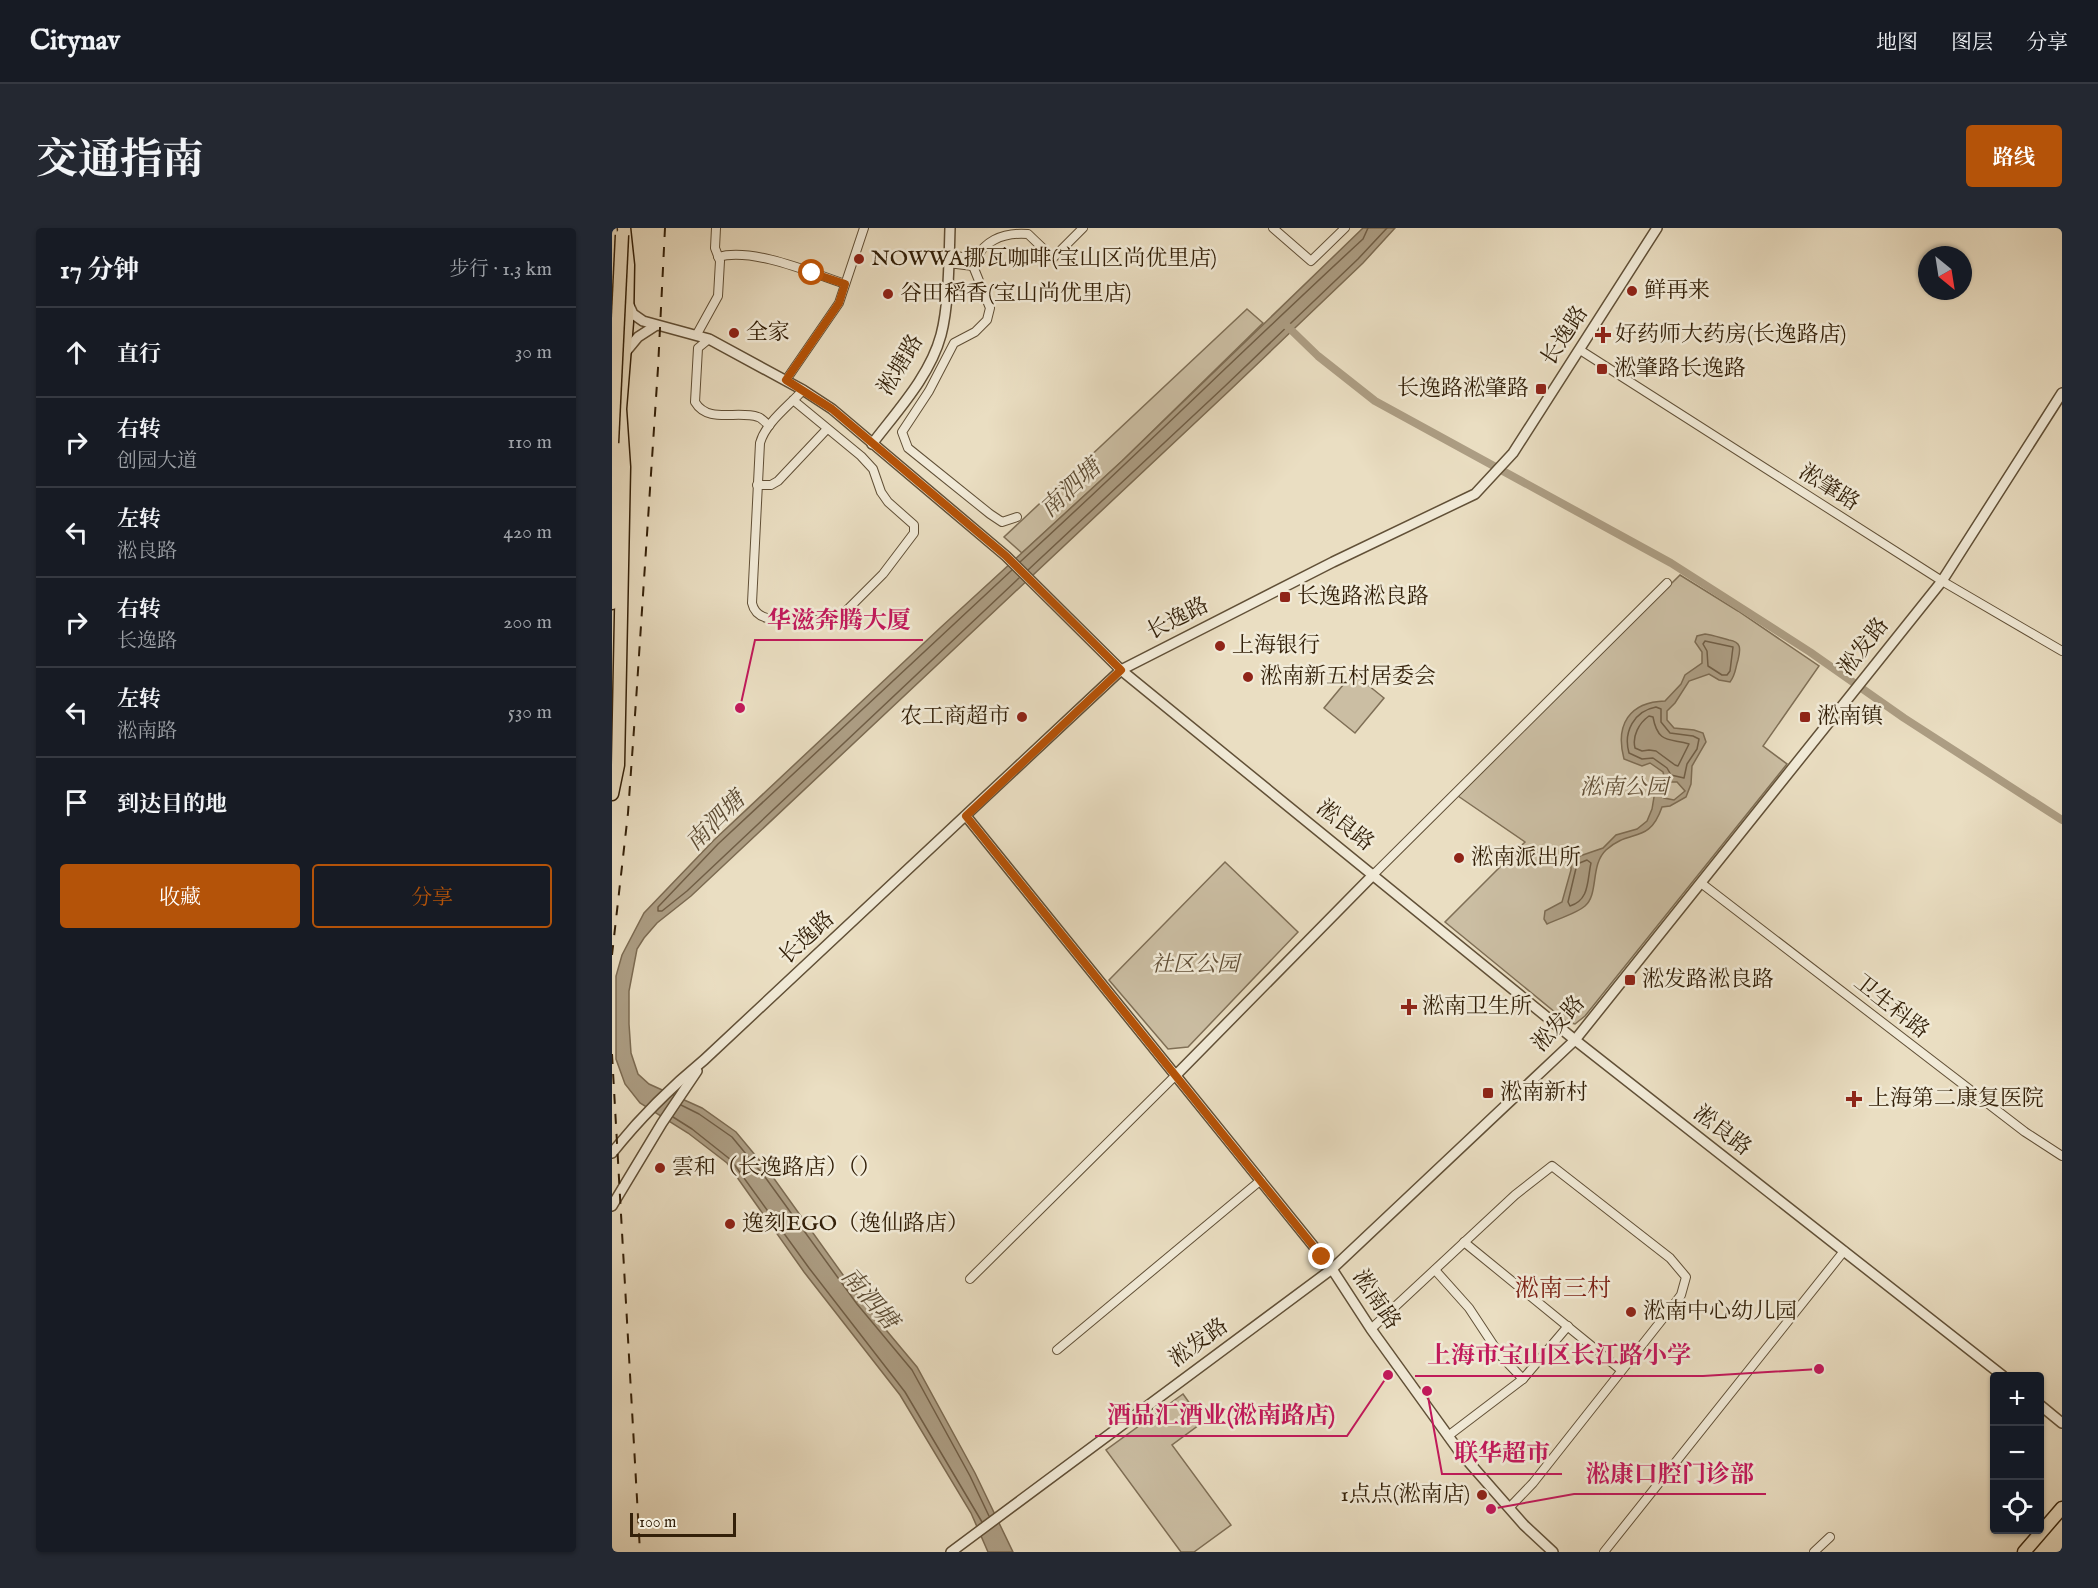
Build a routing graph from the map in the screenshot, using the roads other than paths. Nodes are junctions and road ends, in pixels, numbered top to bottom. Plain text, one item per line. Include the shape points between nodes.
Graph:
1 (623, 228) edge
2 (716, 228) edge
3 (864, 228) edge
4 (950, 228) edge
5 (1083, 228) edge
6 (1273, 228) edge
7 (1345, 228) edge
8 (1657, 228) edge
9 (718, 257) junction
10 (949, 259) junction
11 (974, 262) junction
12 (845, 284) junction
13 (627, 301) junction
14 (655, 326) junction
15 (697, 334) junction
16 (710, 339) junction
17 (1580, 350) junction
18 (624, 354) junction
19 (786, 380) junction
20 (803, 390) junction
21 (2062, 393) edge
22 (793, 400) junction
23 (612, 414) edge
24 (769, 426) junction
25 (827, 429) junction
26 (612, 435) edge
27 (612, 442) edge
28 (872, 444) junction
29 (757, 485) junction
30 (1017, 517) dead end
31 (1942, 581) junction
32 (1666, 583) dead end
33 (612, 603) edge
34 (2062, 651) edge
35 (1121, 670) junction
36 (612, 794) edge
37 (966, 816) junction
38 (1374, 874) junction
39 (1701, 883) junction
40 (1575, 1040) junction
41 (704, 1060) junction
42 (1176, 1075) junction
43 (629, 1132) junction
44 (612, 1137) edge
45 (612, 1153) edge
46 (2062, 1156) edge
47 (1260, 1180) junction
48 (612, 1206) edge
49 (1464, 1242) junction
50 (1844, 1251) junction
51 (1332, 1269) junction
52 (1435, 1270) junction
53 (970, 1279) dead end
54 (1568, 1326) junction
55 (1371, 1329) junction
56 (1057, 1350) dead end
57 (1621, 1370) junction
58 (1997, 1372) edge
59 (1523, 1379) junction
60 (2044, 1408) edge
61 (2062, 1423) edge
62 (1448, 1436) junction
63 (1510, 1508) junction
64 (2062, 1509) edge
65 (1830, 1537) dead end
66 (951, 1552) edge
67 (1553, 1552) edge
68 (1604, 1552) edge
69 (1814, 1552) edge
70 (2024, 1552) edge
71 (2033, 1552) edge

1 - 13 main road
1 - 23 main road
1 - 26 main road, bridge
2 - 9 street
3 - 12 street
4 - 10 street, 淞塘路
5 - 11 street via 1053,258 1028,234 1013,233 990,240
6 - 7 street via 1311,261
8 - 17 street, 长逸路
9 - 12 street via 764,258
9 - 15 street via 718,296
10 - 11 street
10 - 28 street, 淞塘路 via 942,334 930,362
11 - 30 street via 990,308 987,320 954,343 902,432 908,448 990,514 1002,522
12 - 19 street via 839,303
13 - 14 street, 淞良路 via 633,314
13 - 18 main road
14 - 15 street, 淞良路
14 - 18 street via 638,337
15 - 16 street, 淞良路
16 - 19 street, 淞良路
16 - 24 street via 698,348 698,408 708,414 759,417
17 - 31 street, 淞肇路
17 - 35 street, 长逸路 via 1506,460 1475,494
18 - 36 main road via 620,409 624,467 618,765
19 - 20 street, 淞良路
20 - 22 street
20 - 28 street, 淞良路
21 - 31 street, 淞发路
22 - 24 street
22 - 25 street
24 - 29 street via 760,443
25 - 29 street via 778,481
25 - 29 street via 873,469 888,502 915,529 883,574 839,618 767,618 756,612 752,603
26 - 27 main road, bridge
26 - 33 main road via 617,480
28 - 35 street, 淞良路 via 1006,556
31 - 34 street, 淞肇路
31 - 39 street, 淞发路
32 - 38 street
35 - 37 street, 长逸路
35 - 38 street, 淞良路
37 - 41 street, 长逸路
37 - 42 street, 淞南路
38 - 40 street, 淞良路
38 - 42 street
39 - 40 street, 淞发路
39 - 46 street, 卫生科路 via 2025,1132
40 - 50 street, 淞良路
40 - 51 street, 淞发路
41 - 43 street, 长逸路
41 - 48 street, 长逸路
42 - 47 street, 淞南路
42 - 53 street
43 - 44 street
43 - 45 street, 长逸路
47 - 51 street, 淞南路
47 - 56 street
49 - 52 street
49 - 54 street
49 - 57 street via 1552,1166 1671,1258 1686,1277 1681,1295
50 - 58 street, 淞良路
50 - 68 street
51 - 55 street, 淞南路
51 - 66 street, 淞发路
52 - 55 street
52 - 59 street
54 - 57 street
54 - 59 street
55 - 62 street, 淞南路
57 - 63 street
59 - 62 street
60 - 61 street
62 - 63 street, 淞南路
63 - 67 street, 淞南路
64 - 70 main road
64 - 71 main road
65 - 69 street

